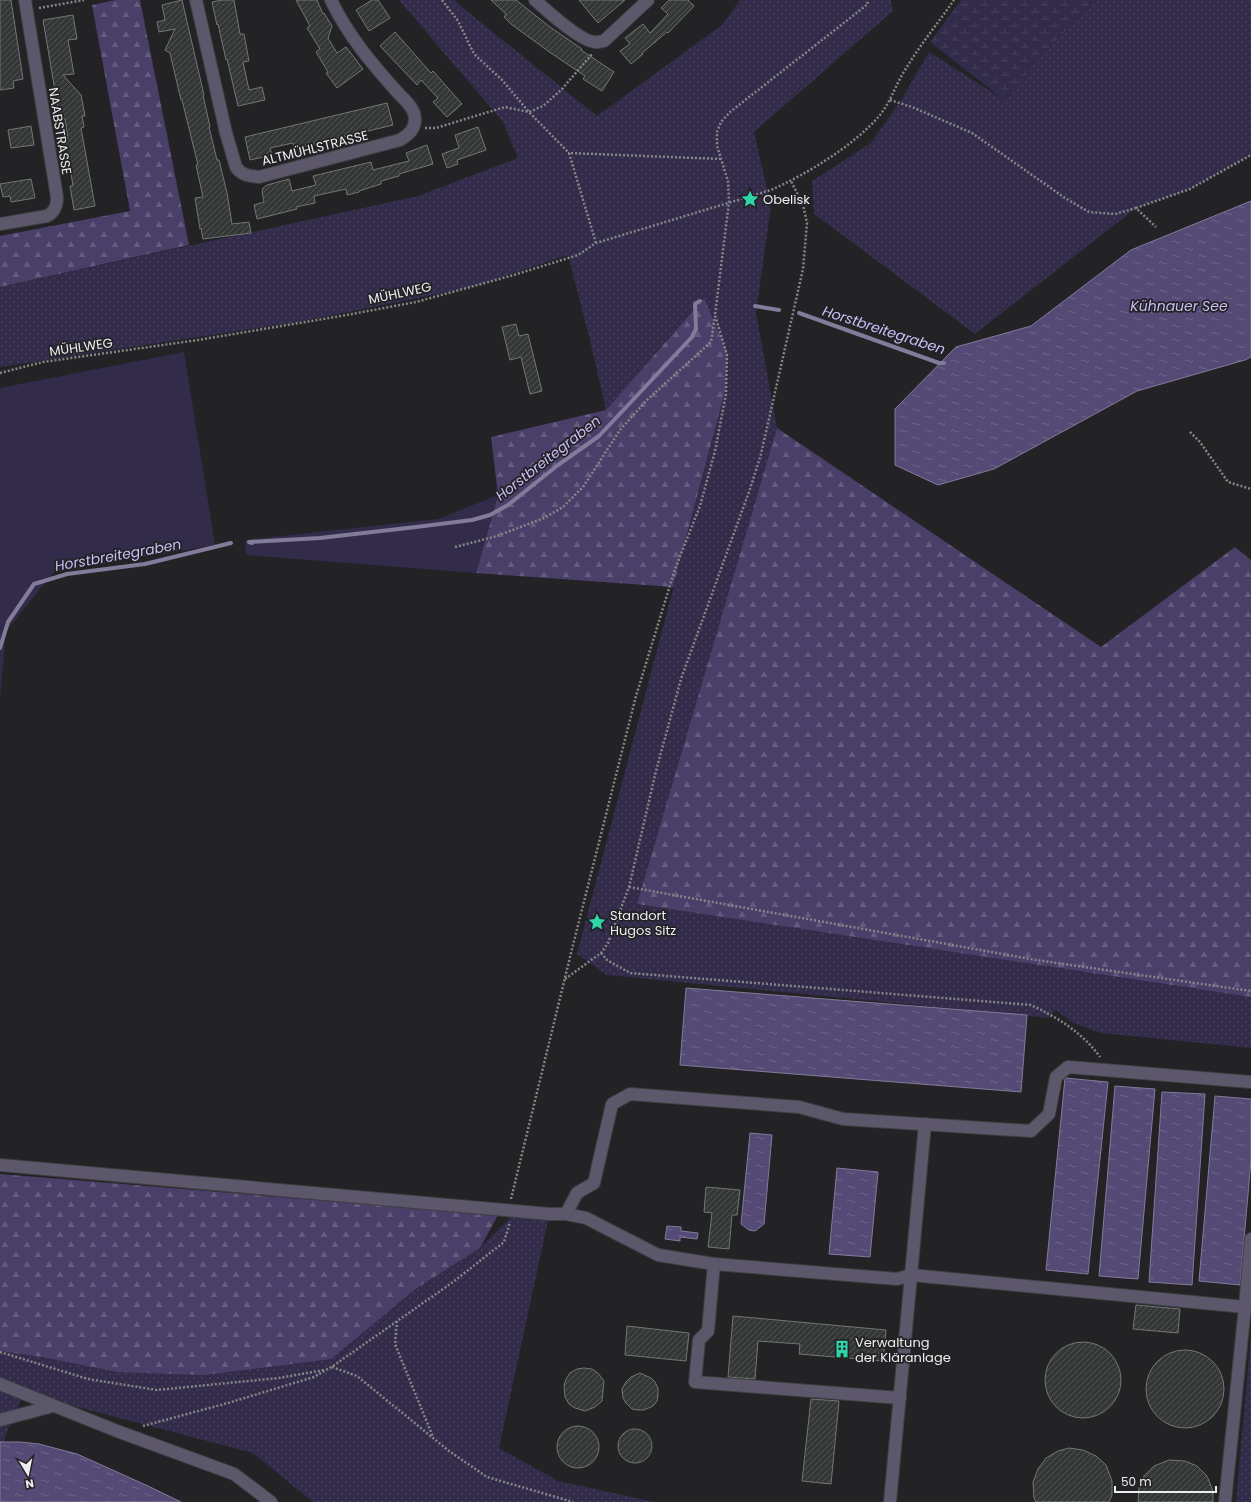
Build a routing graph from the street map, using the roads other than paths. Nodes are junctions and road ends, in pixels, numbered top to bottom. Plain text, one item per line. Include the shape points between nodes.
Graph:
1 (196, 0) edge
2 (331, 0) edge
3 (535, 0) edge
4 (648, 0) edge
5 (25, 5) edge
6 (0, 224) edge
7 (1251, 1082) edge
8 (925, 1124) junction
9 (0, 1165) edge
10 (566, 1214) junction
11 (1251, 1239) edge
12 (714, 1264) junction
13 (911, 1276) junction
14 (1245, 1307) junction
15 (0, 1384) edge
16 (900, 1398) junction
17 (52, 1406) junction
18 (0, 1420) edge
19 (271, 1502) edge
20 (890, 1502) edge
21 (1225, 1502) edge

1 - 2 street, ALTMÜHLSTRASSE via 222,118 236,167 239,172 249,176 259,176 400,140 414,128 415,118 412,109 352,38
3 - 4 street via 586,40 595,42 604,41
5 - 6 street, NAABSTRASSE via 57,205 47,216
7 - 8 street via 1068,1067 1056,1077 1049,1114 1032,1130
8 - 10 street via 842,1119 799,1107 630,1094 612,1104 594,1183 577,1193
8 - 13 street
9 - 10 street
10 - 12 street via 586,1218 658,1255
11 - 14 street
12 - 13 street via 898,1279
12 - 16 street via 708,1331 699,1340 695,1382
13 - 14 street
13 - 16 street
14 - 21 street
15 - 17 street
16 - 20 street
17 - 18 street
17 - 19 street via 234,1474

